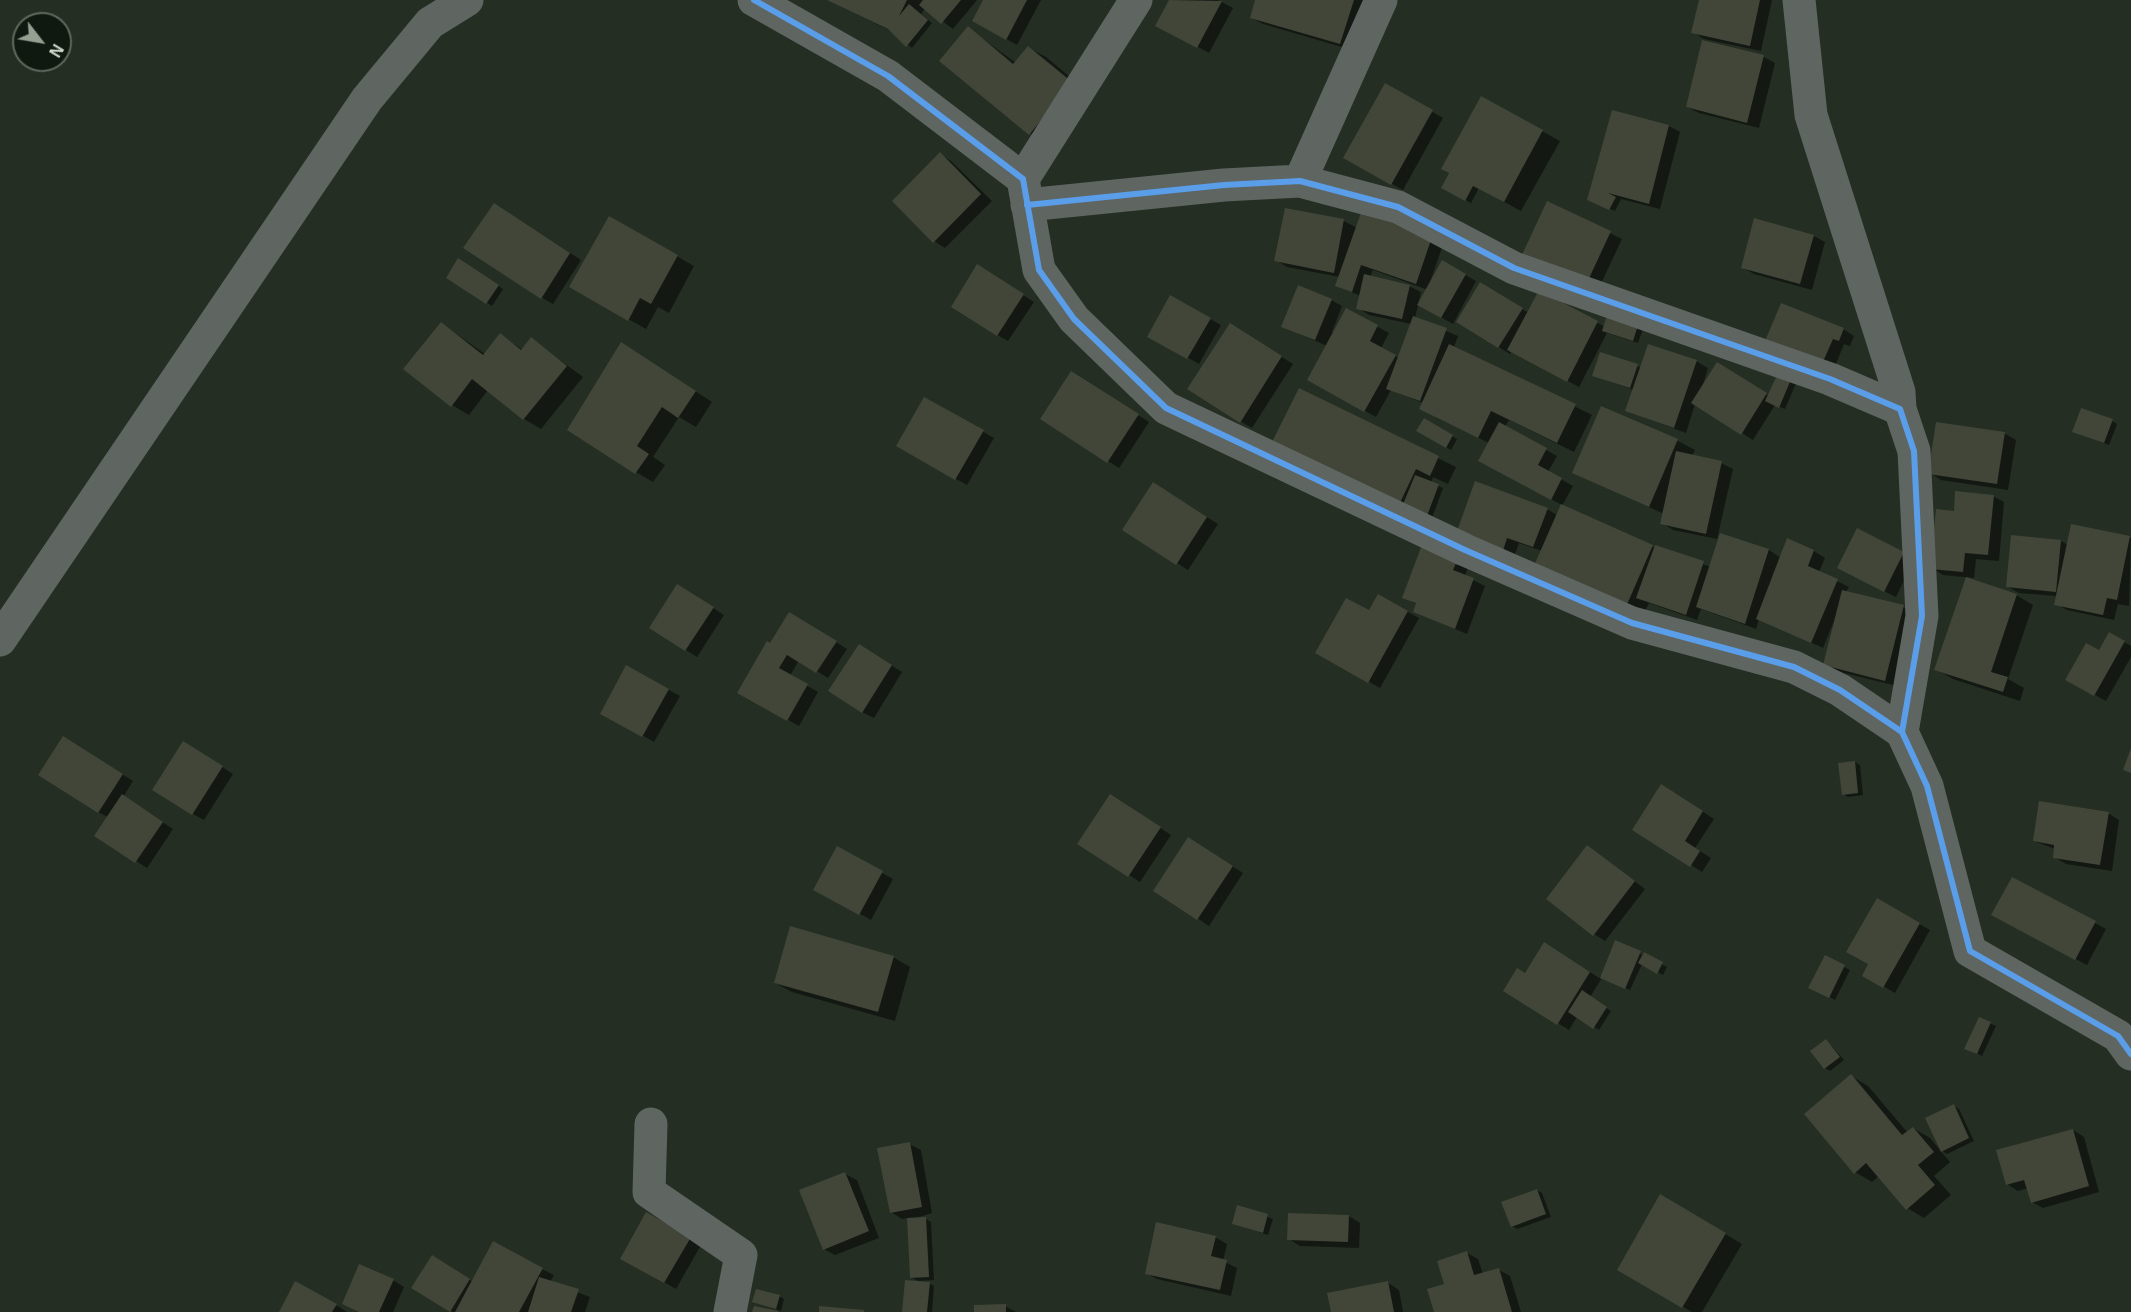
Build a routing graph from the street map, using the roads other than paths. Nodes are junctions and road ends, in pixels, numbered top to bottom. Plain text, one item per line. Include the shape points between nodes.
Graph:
1 (467, 0) edge
2 (754, 0) edge
3 (1136, 0) edge
4 (1381, 0) edge
5 (1799, 0) edge
6 (1300, 181) junction
7 (1025, 192) junction
8 (1900, 409) junction
9 (0, 640) edge
10 (1902, 732) junction
11 (2131, 1054) edge
12 (651, 1124) dead end
13 (730, 1312) edge

1 - 9 street via 430,23 367,99
2 - 7 street via 888,76
3 - 7 street
4 - 6 street
5 - 8 street via 1811,115 1899,392
6 - 7 street
6 - 8 street via 1398,207 1514,268 1830,379
7 - 10 street via 1039,270 1074,319 1166,408 1465,550 1632,623 1794,667 1840,690
8 - 10 street via 1914,451 1922,616
10 - 11 street via 1926,786 1970,951 2118,1036
12 - 13 street via 649,1192 741,1255

